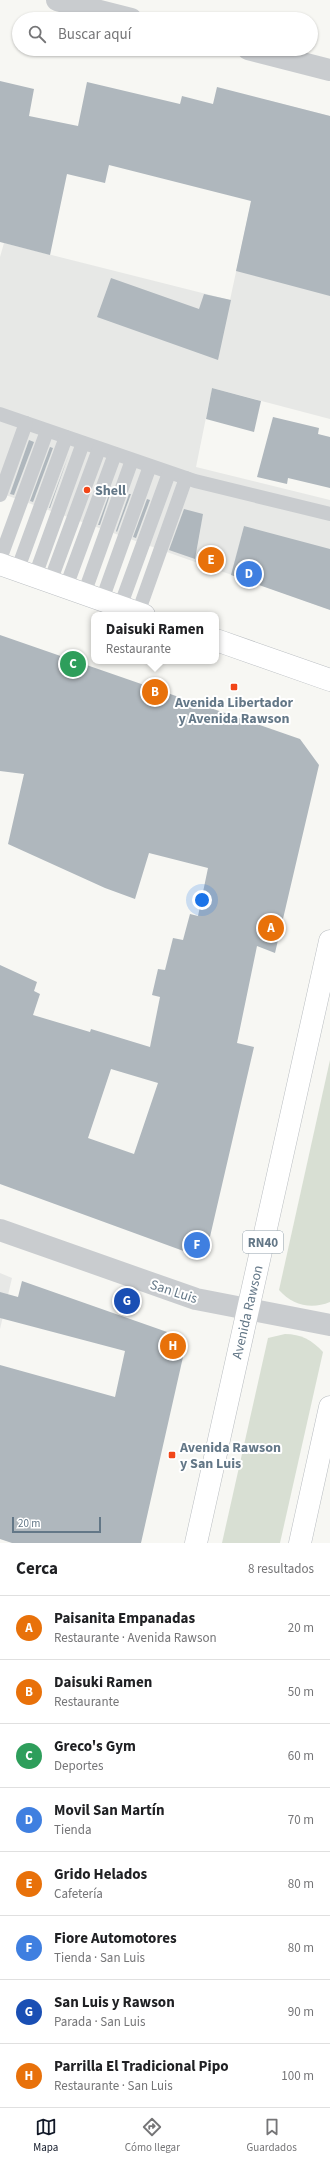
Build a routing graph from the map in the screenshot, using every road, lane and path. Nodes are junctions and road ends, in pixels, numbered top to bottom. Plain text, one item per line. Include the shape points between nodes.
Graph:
1 (57, 0) edge
2 (104, 12) edge
3 (275, 56) edge
4 (330, 70) edge
5 (0, 414) edge
6 (26, 423) junction
7 (46, 431) junction
8 (66, 437) junction
9 (83, 443) junction
10 (99, 449) junction
11 (115, 454) junction
12 (132, 460) junction
13 (150, 466) junction
14 (169, 472) junction
15 (186, 478) junction
16 (0, 495) edge
17 (330, 514) edge
18 (69, 588) edge
19 (219, 641) edge
20 (330, 680) edge
21 (330, 941) edge
22 (0, 1230) edge
23 (248, 1310) junction
24 (330, 1325) edge
25 (330, 1407) edge
26 (196, 1543) edge
27 (300, 1543) edge

1 - 2 street
3 - 4 street
5 - 6 lane
6 - 7 lane
6 - 16 lane
7 - 8 lane
7 - 18 lane
8 - 9 lane
8 - 18 lane
9 - 10 lane
9 - 18 lane
10 - 11 lane
10 - 18 lane
11 - 12 lane
11 - 18 lane
12 - 13 lane
12 - 18 lane
13 - 14 lane
13 - 18 lane
14 - 15 lane
14 - 18 lane
15 - 17 lane
15 - 18 lane
19 - 20 main road
21 - 23 main road, Avenida Rawson / RN40
22 - 23 street, San Luis via 196,1299
23 - 24 street, San Luis
23 - 26 main road, Avenida Rawson / RN40
25 - 27 main road

